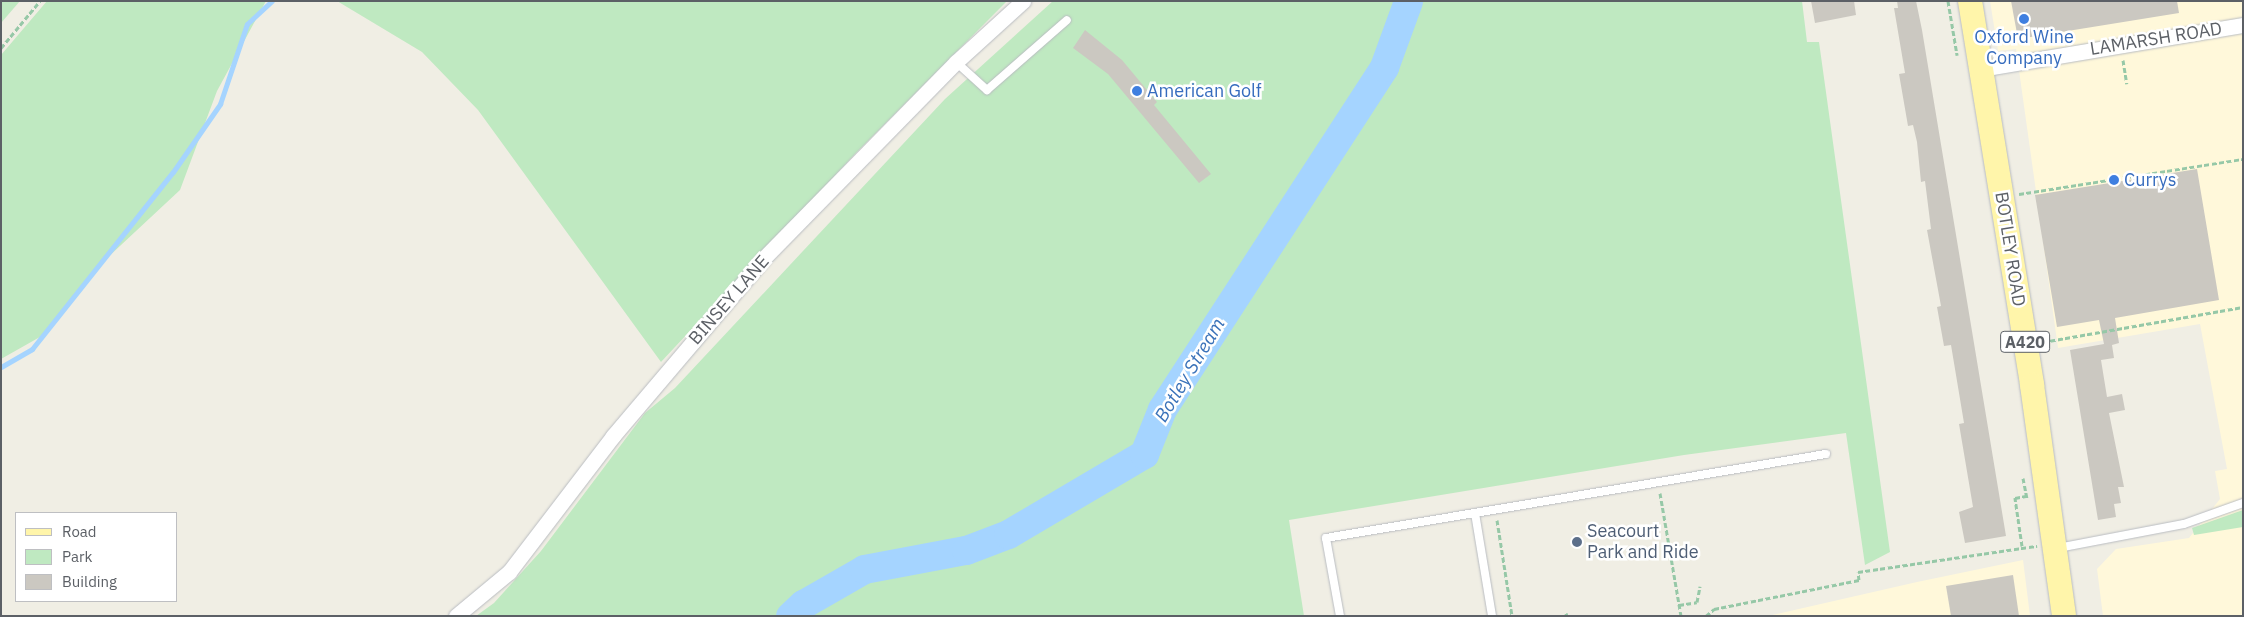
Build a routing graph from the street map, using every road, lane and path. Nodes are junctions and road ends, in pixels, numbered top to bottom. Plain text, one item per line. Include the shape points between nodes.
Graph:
1 (40, 1) edge
2 (1023, 1) edge
3 (1970, 1) edge
4 (1067, 20) dead end
5 (2243, 25) edge
6 (1, 48) edge
7 (956, 62) junction
8 (2124, 63) dead end
9 (1980, 69) junction
10 (2127, 84) dead end
11 (2243, 159) edge
12 (2015, 195) dead end
13 (2243, 307) edge
14 (2026, 345) junction
15 (1826, 454) dead end
16 (1658, 482) junction
17 (2026, 496) dead end
18 (2243, 503) edge
19 (1496, 510) junction
20 (1475, 513) junction
21 (2022, 546) junction
22 (2054, 548) junction
23 (1700, 586) dead end
24 (1679, 605) junction
25 (456, 616) edge
26 (1340, 616) edge
27 (1492, 616) edge
28 (1512, 616) edge
29 (1670, 616) edge
30 (1674, 616) edge
31 (1681, 616) edge
32 (1706, 616) edge
33 (2064, 616) edge

1 - 6 path
2 - 7 street, BINSEY LANE
3 - 9 main road, BOTLEY ROAD / A420
4 - 7 lane via 987,90
5 - 9 street, LAMARSH ROAD
7 - 25 street, BINSEY LANE via 764,258 613,436 509,572
8 - 10 path
9 - 14 main road, BOTLEY ROAD / A420
11 - 12 path
13 - 14 path
14 - 22 main road, BOTLEY ROAD / A420
15 - 16 lane
16 - 19 lane
16 - 24 path
17 - 21 path via 2016,498
18 - 22 lane via 2184,524
19 - 20 lane
19 - 28 path
20 - 26 lane via 1326,538
20 - 27 lane
21 - 22 path
21 - 32 path via 1858,572 1859,580 1714,609
22 - 33 main road, BOTLEY ROAD / A420
23 - 24 path via 1697,602
24 - 31 path
29 - 30 path

